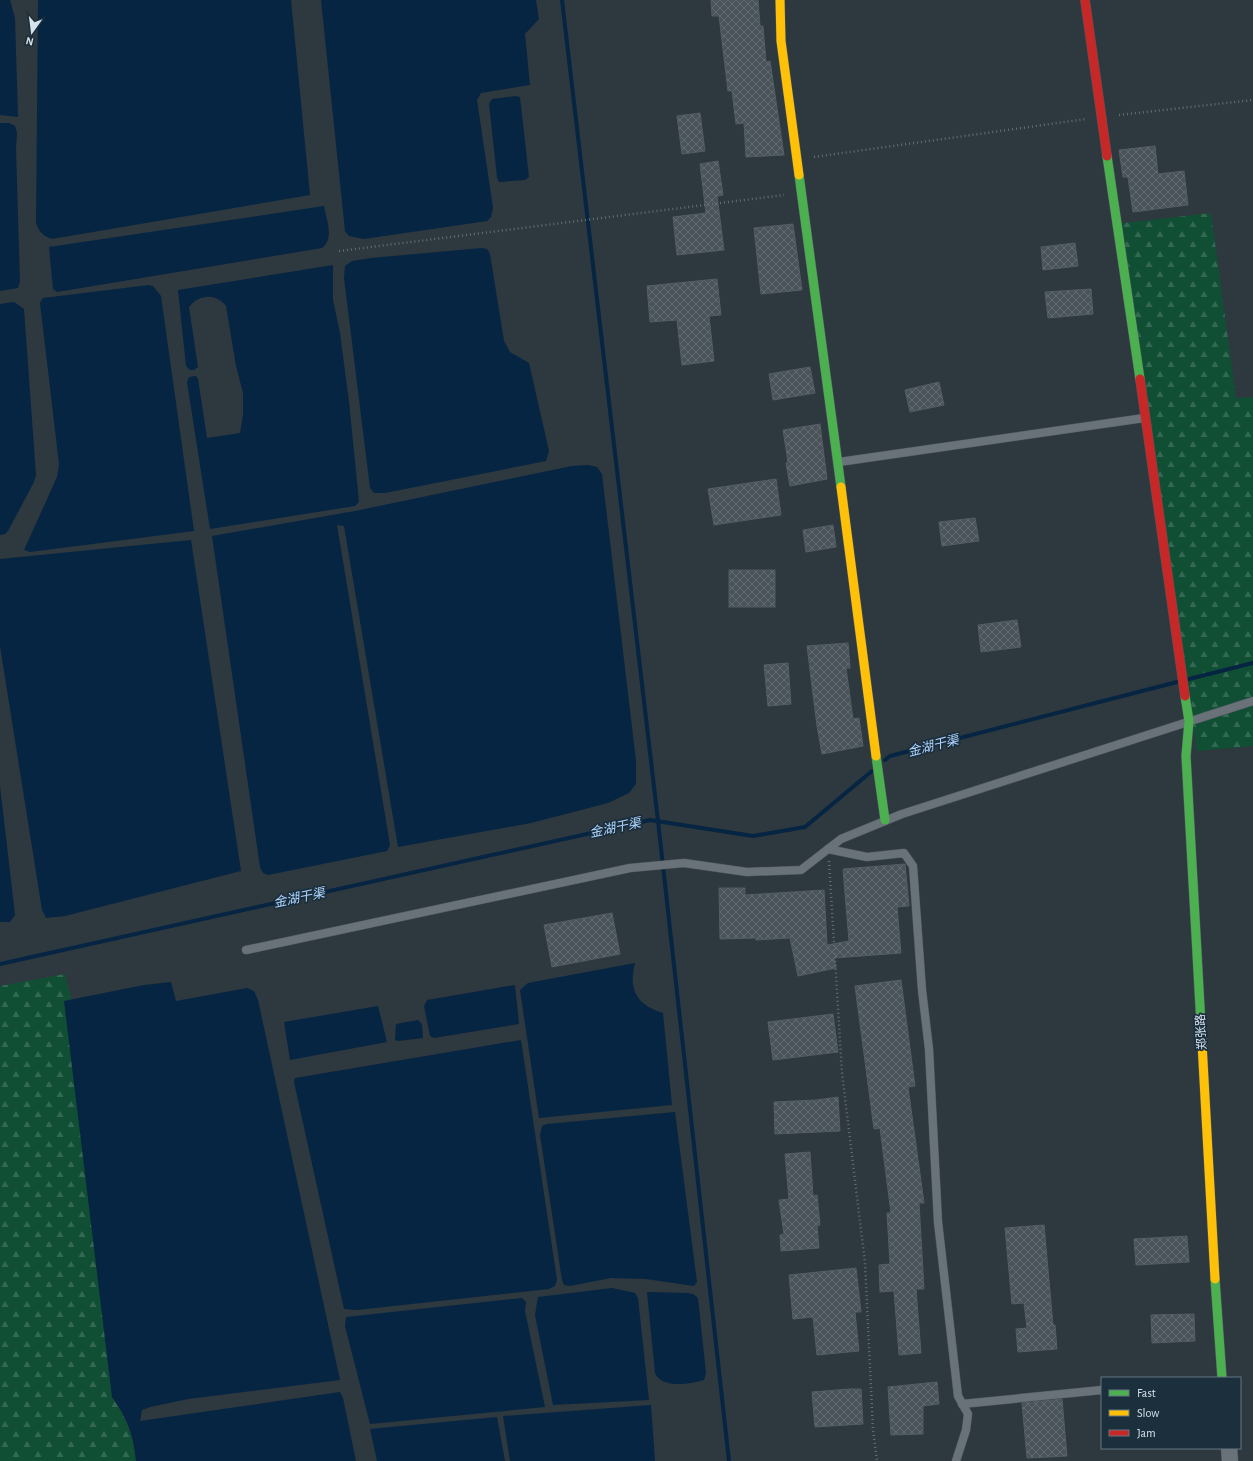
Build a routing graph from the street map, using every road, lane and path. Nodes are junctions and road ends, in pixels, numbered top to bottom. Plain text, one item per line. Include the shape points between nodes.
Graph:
1 (780, 0) edge
2 (1085, 0) edge
3 (1253, 100) edge
4 (1100, 117) junction
5 (798, 160) junction
6 (802, 192) junction
7 (338, 251) dead end
8 (1145, 418) junction
9 (838, 463) junction
10 (1253, 701) edge
11 (1188, 721) junction
12 (885, 820) junction
13 (828, 849) junction
14 (246, 950) dead end
15 (1222, 1377) edge
16 (1101, 1390) edge
17 (962, 1404) junction
18 (1229, 1449) edge
19 (877, 1461) edge
20 (956, 1461) edge
21 (1230, 1461) edge

1 - 5 street via 781,41
2 - 4 street, 郑张路
3 - 4 path
4 - 5 path
4 - 8 street, 郑张路
5 - 6 street
6 - 7 path
6 - 9 street
8 - 9 lane
8 - 11 street, 郑张路
9 - 12 street
10 - 11 lane
11 - 12 lane
11 - 15 street, 郑张路 via 1186,756
12 - 13 lane via 841,839
13 - 14 lane via 801,870 747,872 684,863 630,868
13 - 17 lane via 867,857 904,853 913,866 929,1049 938,1222 958,1396
13 - 19 path via 842,1073 865,1262 873,1430
16 - 17 lane
17 - 20 lane via 968,1414 966,1430
18 - 21 street

